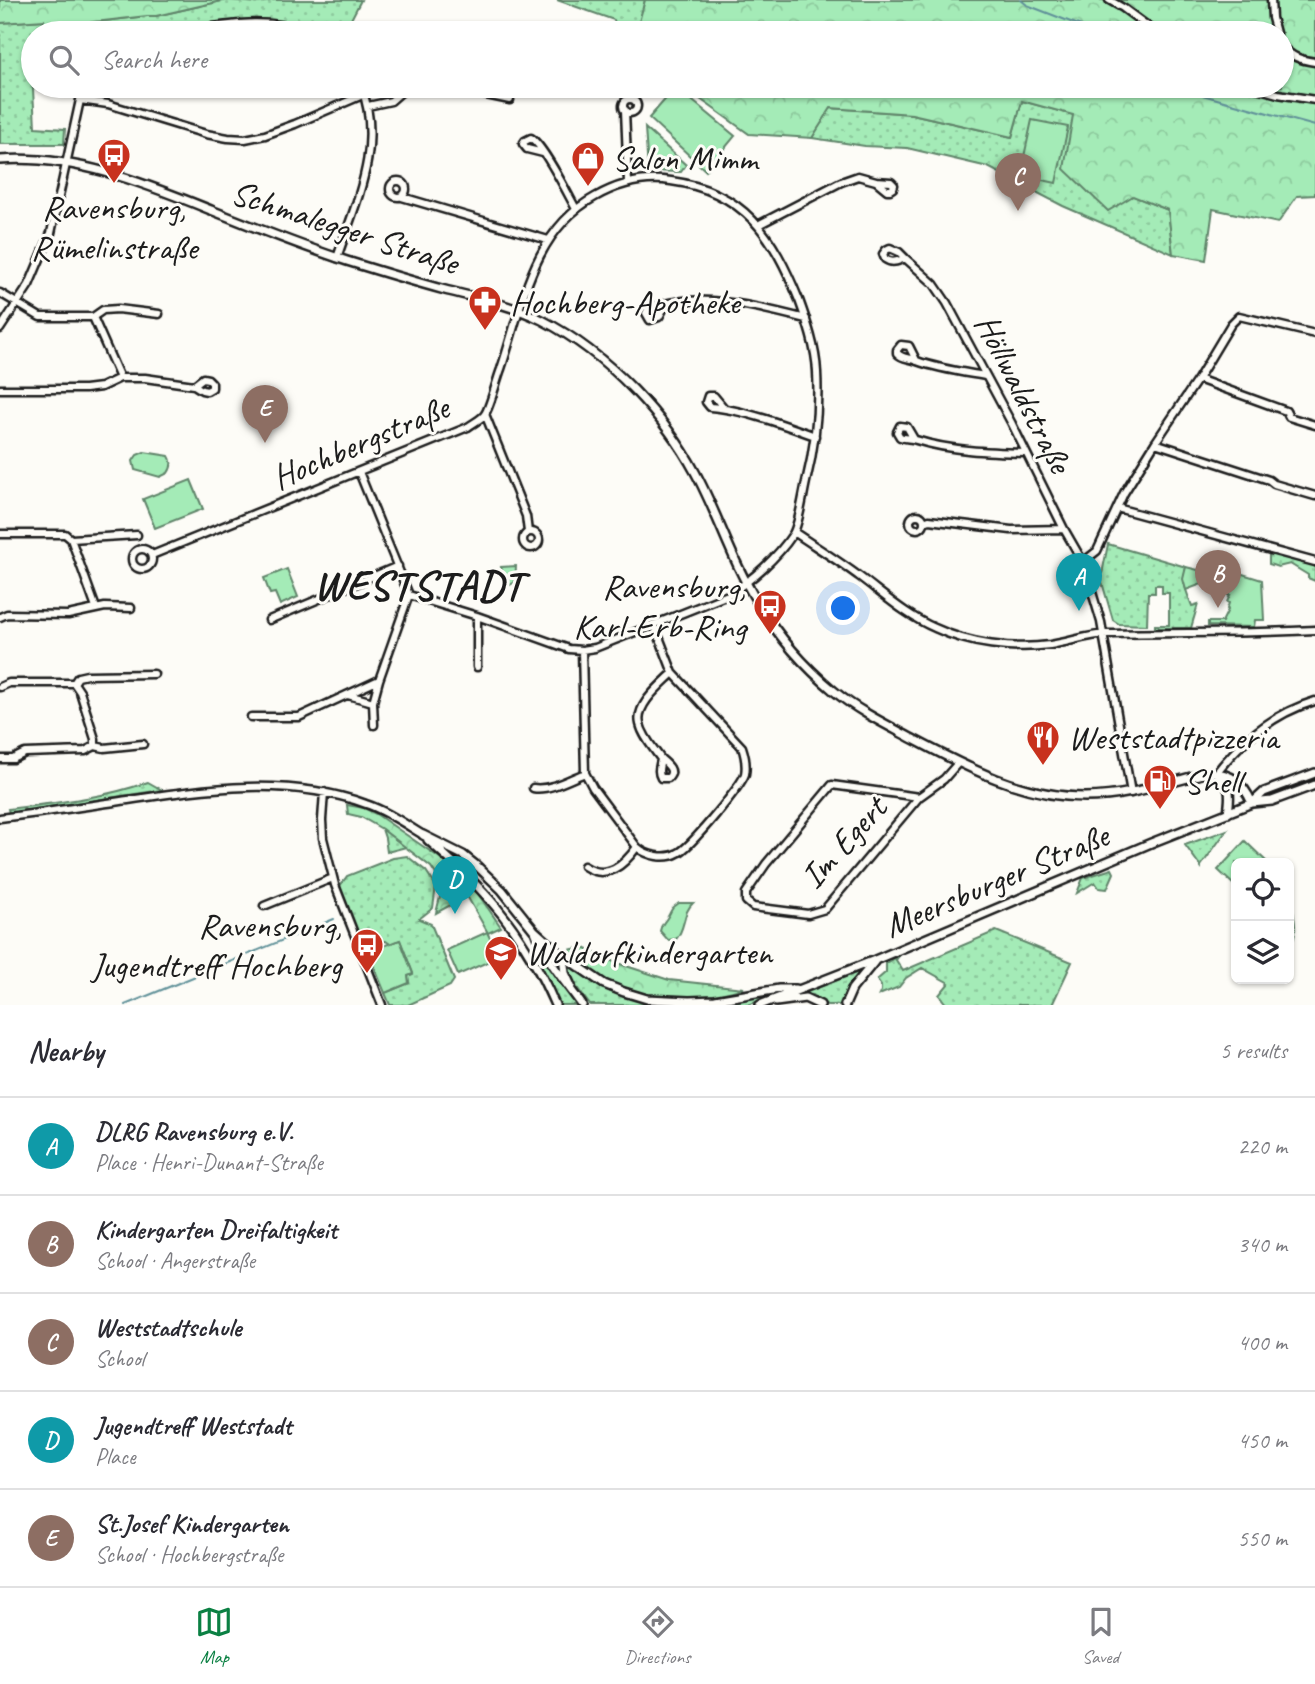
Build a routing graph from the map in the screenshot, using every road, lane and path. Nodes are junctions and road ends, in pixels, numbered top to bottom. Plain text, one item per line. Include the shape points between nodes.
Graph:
1 (1109, 0) edge
2 (1271, 0) edge
3 (1141, 21) edge
4 (1273, 21) edge
5 (1294, 56) edge
6 (1315, 62) edge
7 (1294, 97) edge
8 (356, 98) edge
9 (366, 98) edge
10 (394, 98) edge
11 (500, 98) edge
12 (80, 100) joint
13 (510, 100) dead end
14 (1315, 100) edge
15 (368, 106) junction
16 (625, 110) dead end
17 (543, 153) dead end
18 (0, 160) edge
19 (67, 164) junction
20 (876, 181) dead end
21 (628, 183) junction
22 (402, 197) dead end
23 (576, 209) junction
24 (758, 225) junction
25 (548, 240) junction
26 (337, 258) junction
27 (905, 258) dead end
28 (0, 293) edge
29 (18, 304) junction
30 (666, 304) dead end
31 (520, 310) junction
32 (159, 314) dead end
33 (93, 317) junction
34 (806, 319) junction
35 (0, 328) edge
36 (1315, 334) edge
37 (916, 360) dead end
38 (985, 376) junction
39 (120, 378) junction
40 (1198, 379) junction
41 (194, 385) dead end
42 (0, 389) edge
43 (724, 408) dead end
44 (485, 414) junction
45 (1315, 425) edge
46 (815, 436) junction
47 (914, 439) dead end
48 (1155, 443) junction
49 (1026, 453) junction
50 (359, 472) junction
51 (1315, 496) edge
52 (1117, 508) junction
53 (924, 522) dead end
54 (1064, 528) junction
55 (794, 531) junction
56 (528, 532) dead end
57 (0, 534) edge
58 (137, 535) dead end
59 (71, 539) junction
60 (152, 555) dead end
61 (1083, 562) junction
62 (1315, 562) edge
63 (398, 566) junction
64 (747, 584) junction
65 (409, 595) junction
66 (96, 608) junction
67 (131, 608) dead end
68 (477, 616) junction
69 (0, 617) edge
70 (269, 620) dead end
71 (654, 624) junction
72 (1315, 630) edge
73 (1103, 634) junction
74 (582, 650) junction
75 (477, 667) dead end
76 (673, 673) junction
77 (154, 674) dead end
78 (379, 680) junction
79 (74, 683) junction
80 (0, 687) edge
81 (346, 694) junction
82 (1315, 701) edge
83 (373, 702) junction
84 (251, 717) dead end
85 (374, 725) dead end
86 (143, 744) dead end
87 (95, 746) junction
88 (0, 759) edge
89 (661, 759) dead end
90 (958, 763) junction
91 (585, 772) junction
92 (1217, 772) junction
93 (1315, 773) edge
94 (1315, 785) edge
95 (533, 788) dead end
96 (324, 792) junction
97 (1131, 793) junction
98 (919, 797) junction
99 (1252, 803) junction
100 (1228, 813) junction
101 (0, 818) edge
102 (423, 835) junction
103 (637, 847) junction
104 (584, 866) dead end
105 (334, 881) junction
106 (264, 906) dead end
107 (534, 930) junction
108 (563, 956) junction
109 (875, 960) junction
110 (804, 988) junction
111 (574, 993) junction
112 (382, 1005) edge
113 (555, 1005) edge
114 (582, 1005) edge
115 (760, 1005) edge
116 (820, 1005) edge
117 (845, 1005) edge

1 - 3 street
2 - 4 street
5 - 6 street
7 - 14 street
8 - 12 street via 245,139 206,134
9 - 15 street
10 - 15 street
11 - 13 street
12 - 19 street
15 - 26 street via 367,163
16 - 21 street
17 - 23 street
18 - 19 street, Schmalegger Straße
19 - 26 street, Schmalegger Straße via 130,179
19 - 29 street via 51,233
20 - 24 street via 858,176 841,182
21 - 23 street, Hochbergstraße
21 - 24 street, Hochbergstraße via 666,180 702,187 734,204
22 - 25 street
23 - 25 street, Hochbergstraße
24 - 34 street, Hochbergstraße via 783,263
25 - 31 street, Hochbergstraße
26 - 31 street, Schmalegger Straße
27 - 38 street, Höllwaldstraße via 941,293
28 - 29 street
29 - 33 street via 40,317
29 - 35 street
30 - 34 street via 733,303
31 - 44 street, Hochbergstraße
31 - 64 street, Schmalegger Straße via 589,349 664,424 696,473
32 - 33 street via 118,309 103,310
33 - 39 street
34 - 46 street, Hochbergstraße via 817,369
36 - 40 street via 1239,316
37 - 38 street
38 - 49 street, Höllwaldstraße
39 - 41 street
39 - 42 street via 101,387
40 - 45 street
40 - 48 street
43 - 46 street
44 - 50 street, Hochbergstraße via 468,427
44 - 56 street via 526,516
46 - 55 street, Hochbergstraße
47 - 49 street via 983,452
48 - 51 street
48 - 52 street
49 - 54 street, Höllwaldstraße
50 - 60 street, Hochbergstraße
50 - 63 street
52 - 61 street via 1097,551
52 - 62 street
53 - 54 street via 1011,530
54 - 61 street, Höllwaldstraße
55 - 64 street
55 - 73 street via 936,629 1003,646 1049,645
57 - 59 street via 65,534
58 - 59 street
59 - 66 street
61 - 73 street, Höllwaldstraße
63 - 65 street
63 - 70 street
64 - 71 street
64 - 90 street, Schmalegger Straße via 790,647 832,689
65 - 68 street
65 - 78 street
66 - 67 street
66 - 69 street via 68,615
68 - 74 street
68 - 75 street
71 - 74 street
71 - 76 street
72 - 73 street
73 - 97 street, Höllwaldstraße
74 - 91 street
76 - 89 street via 648,699 639,722
76 - 103 street via 742,747 744,777 683,850 660,856
77 - 79 street via 87,675
78 - 81 street
78 - 83 street
79 - 80 street
79 - 87 street
81 - 83 street
81 - 84 street via 299,718
82 - 92 street via 1259,729
83 - 85 street
86 - 87 street
87 - 88 street via 85,751 25,753
90 - 97 street, Schmalegger Straße via 1004,782 1049,793 1087,797
90 - 98 street, Im Egert
91 - 95 street via 549,787
91 - 103 street
92 - 97 street, Schmalegger Straße
92 - 99 street via 1236,779
92 - 100 street via 1229,787
93 - 99 street, Meersburger Straße via 1264,792
94 - 99 street, Meersburger Straße via 1272,801
96 - 101 street via 230,787
96 - 102 street via 377,808
96 - 105 street via 323,838
98 - 98 street, Im Egert via 832,785 766,864 746,892 746,901 753,907 808,914 825,909
99 - 100 street, Meersburger Straße
100 - 109 street, Meersburger Straße
102 - 107 street via 478,867
102 - 113 street via 501,914
103 - 104 street via 619,868 595,871
105 - 106 street
105 - 112 street
107 - 108 street
107 - 111 street
108 - 110 street via 604,984 647,999 715,1000
108 - 111 street
109 - 110 street, Meersburger Straße
109 - 117 street
110 - 115 street, Meersburger Straße
111 - 114 street
115 - 116 street via 805,998

